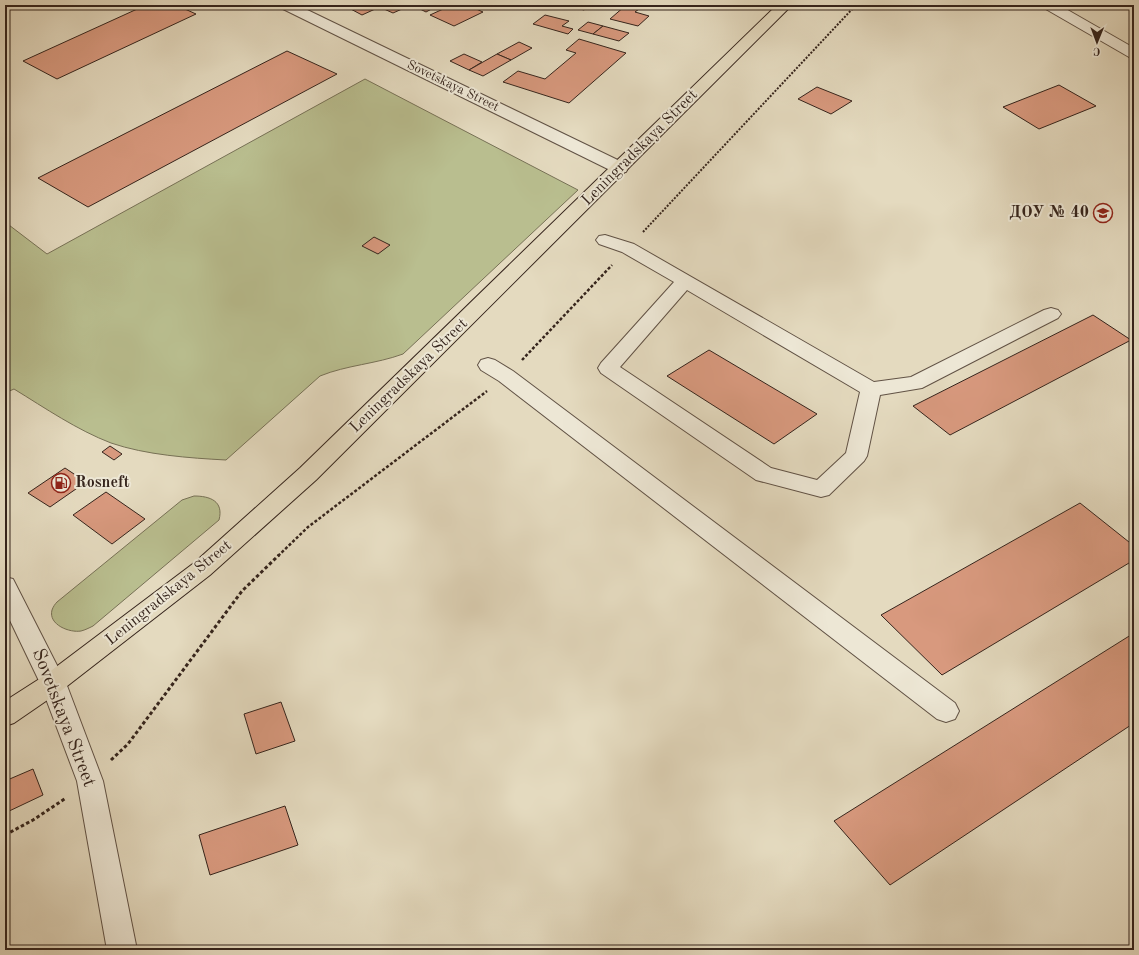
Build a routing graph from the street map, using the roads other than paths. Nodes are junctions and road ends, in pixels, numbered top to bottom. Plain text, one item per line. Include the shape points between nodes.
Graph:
1 (286, 5) edge
2 (785, 5) edge
3 (1049, 5) edge
4 (1134, 54) edge
5 (620, 168) junction
6 (605, 240) dead end
7 (685, 281) junction
8 (1051, 314) dead end
9 (497, 371) road end
10 (871, 390) junction
11 (5, 586) edge
12 (53, 683) junction
13 (946, 712) dead end
14 (5, 714) edge
15 (122, 950) edge

1 - 5 street, Sovetskaya Street
2 - 5 main road, Leningradskaya Street
3 - 4 street
5 - 12 main road, Leningradskaya Street via 302,480 202,569
6 - 7 street via 628,248
7 - 10 street
7 - 10 street via 608,368 764,474 821,489 856,456
8 - 10 street via 915,383
9 - 13 street
11 - 12 street, Sovetskaya Street
12 - 14 main road, Leningradskaya Street
12 - 15 street, Sovetskaya Street via 90,781

